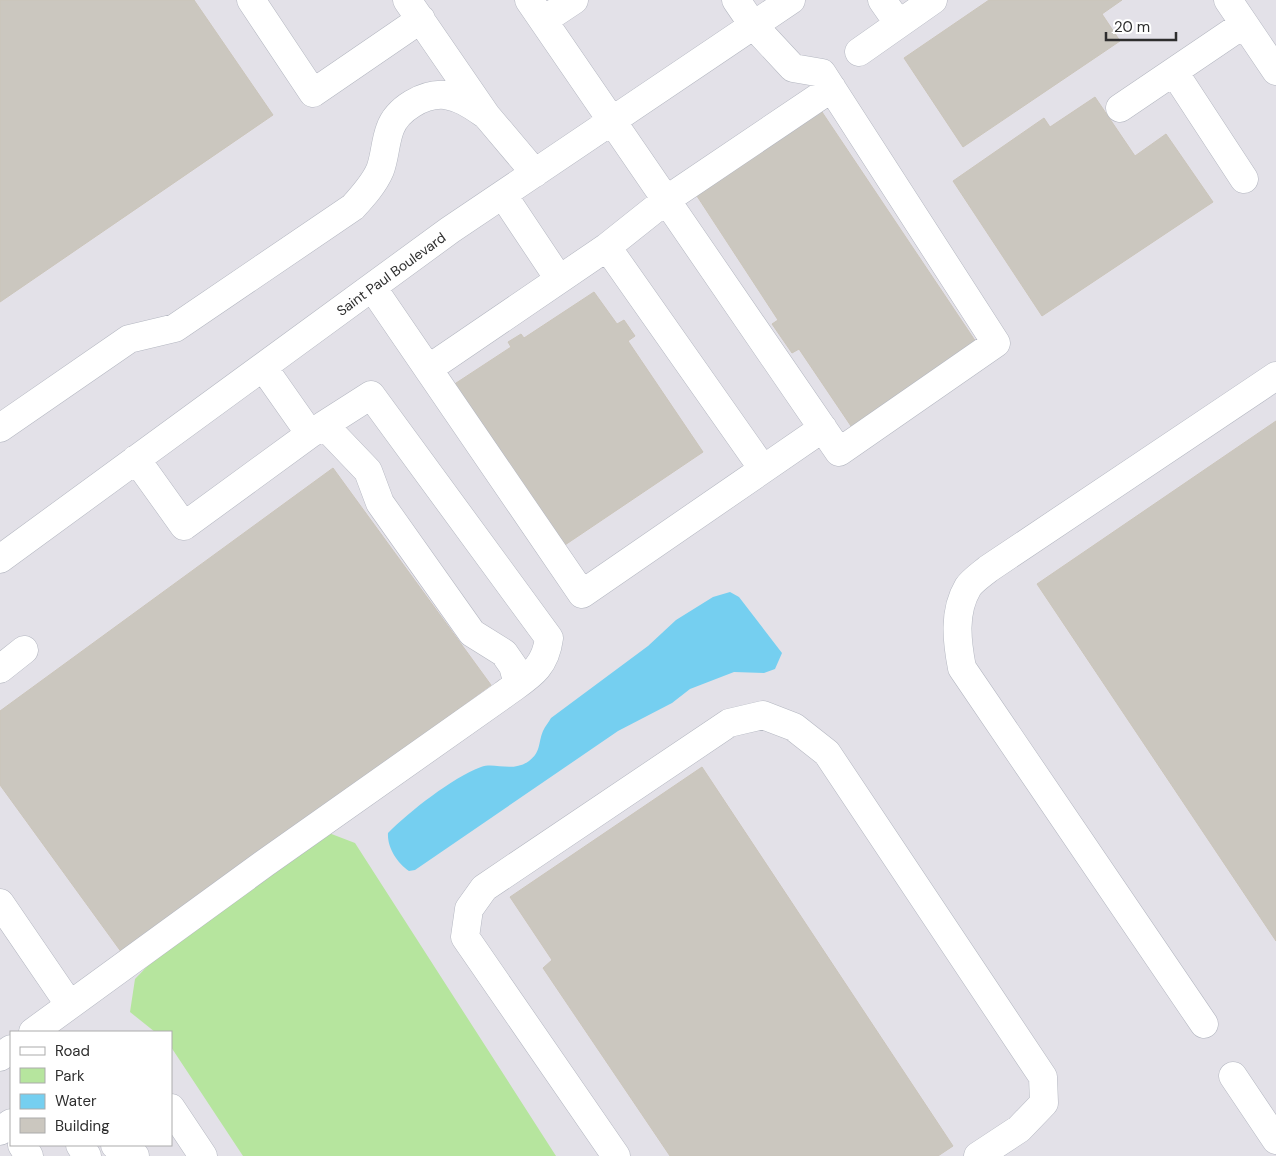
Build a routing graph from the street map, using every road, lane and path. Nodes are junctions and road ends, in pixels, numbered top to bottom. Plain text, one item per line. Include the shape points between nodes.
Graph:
1 (251, 0) edge
2 (574, 0) edge
3 (736, 0) edge
4 (791, 0) edge
5 (882, 0) edge
6 (933, 0) edge
7 (1228, 0) edge
8 (414, 10) edge
9 (537, 10) edge
10 (898, 23) junction
11 (1244, 24) junction
12 (753, 26) junction
13 (859, 52) dead end
14 (1174, 72) junction
15 (1276, 72) edge
16 (832, 88) junction
17 (1120, 108) dead end
18 (486, 115) junction
19 (613, 121) junction
20 (535, 173) junction
21 (1244, 179) dead end
22 (503, 195) junction
23 (666, 200) junction
24 (607, 247) junction
25 (559, 279) junction
26 (372, 287) junction
27 (263, 367) junction
28 (428, 368) junction
29 (1276, 376) edge
30 (0, 428) edge
31 (823, 428) junction
32 (317, 429) junction
33 (136, 459) junction
34 (763, 469) junction
35 (0, 559) edge
36 (24, 650) dead end
37 (0, 669) edge
38 (518, 684) junction
39 (0, 902) edge
40 (69, 1004) junction
41 (1204, 1024) dead end
42 (34, 1031) edge
43 (1233, 1076) dead end
44 (172, 1110) edge
45 (1276, 1140) edge
46 (21, 1146) edge
47 (119, 1146) edge
48 (29, 1156) edge
49 (135, 1156) edge
50 (203, 1156) edge
51 (616, 1156) edge
52 (978, 1156) edge

1 - 8 street via 313,93
2 - 9 street
3 - 12 street
4 - 12 street, Saint Paul Boulevard
5 - 10 street
6 - 10 street
7 - 11 street
8 - 18 street
9 - 19 street
10 - 13 street
11 - 14 street
11 - 15 street
12 - 16 street via 793,68 822,73
12 - 19 street, Saint Paul Boulevard
14 - 17 street
14 - 21 street
16 - 23 street
16 - 31 street via 996,344 839,452
18 - 20 street
18 - 30 street via 466,101 444,95 418,100 400,112 390,127 380,169 354,207 175,328 129,339
19 - 20 street, Saint Paul Boulevard
19 - 23 street
20 - 22 street, Saint Paul Boulevard
22 - 25 street
22 - 26 street, Saint Paul Boulevard
23 - 24 street
23 - 31 street
24 - 25 street
24 - 34 street
25 - 28 street
26 - 27 street, Saint Paul Boulevard
26 - 28 street
27 - 32 street
27 - 33 street, Saint Paul Boulevard
28 - 34 street via 582,594
29 - 41 street via 988,569 968,587 956,635 962,668
31 - 34 street
32 - 33 street via 184,526
32 - 38 street via 368,471 380,503 472,633 504,653 513,666
32 - 38 street via 371,395 549,638 547,655
33 - 35 street, Saint Paul Boulevard
36 - 37 street
38 - 40 street
39 - 40 street
40 - 42 street
43 - 45 street
44 - 50 street
46 - 48 street
47 - 49 street via 128,1148
51 - 52 street via 465,937 469,909 484,888 729,723 763,715 794,727 827,753 1043,1077 1044,1103 1019,1129

